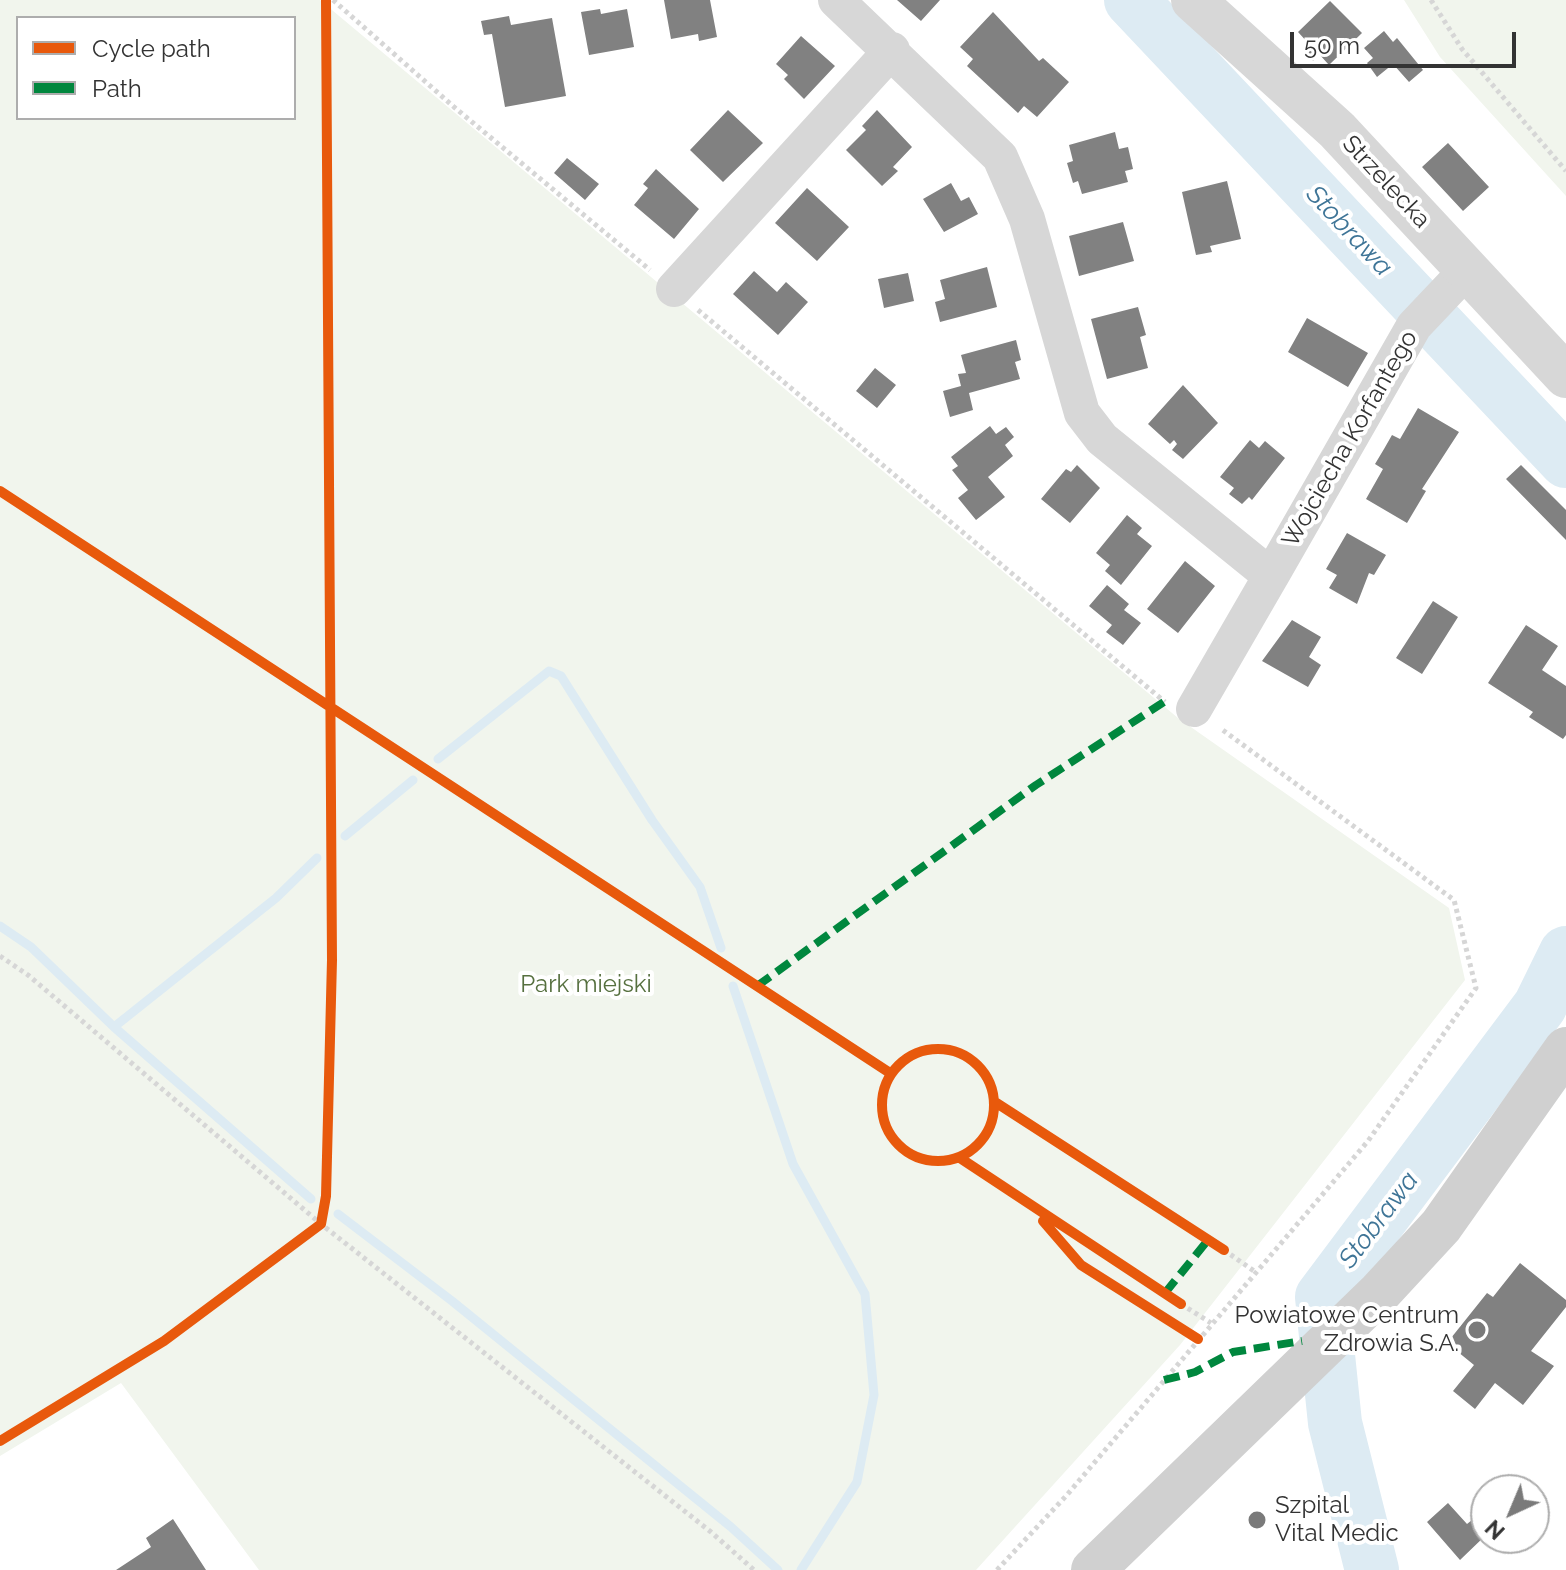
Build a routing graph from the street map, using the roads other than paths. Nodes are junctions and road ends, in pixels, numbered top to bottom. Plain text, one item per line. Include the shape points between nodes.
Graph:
1 (836, 0) edge
2 (1193, 0) edge
3 (892, 50) junction
4 (1454, 284) junction
5 (674, 289) road end
6 (1566, 376) edge
7 (1271, 576) junction
8 (1194, 709) road end
9 (1566, 1049) edge
10 (1093, 1570) edge

1 - 3 street, Wojciecha Korfantego
2 - 4 street, Strzelecka via 1337,130
3 - 5 street
3 - 7 street, Wojciecha Korfantego via 1000,157 1027,219 1082,413 1112,449
4 - 6 street, Strzelecka
4 - 7 street, Wojciecha Korfantego via 1414,326
7 - 8 street, Wojciecha Korfantego
9 - 10 main road via 1441,1226 1368,1305

